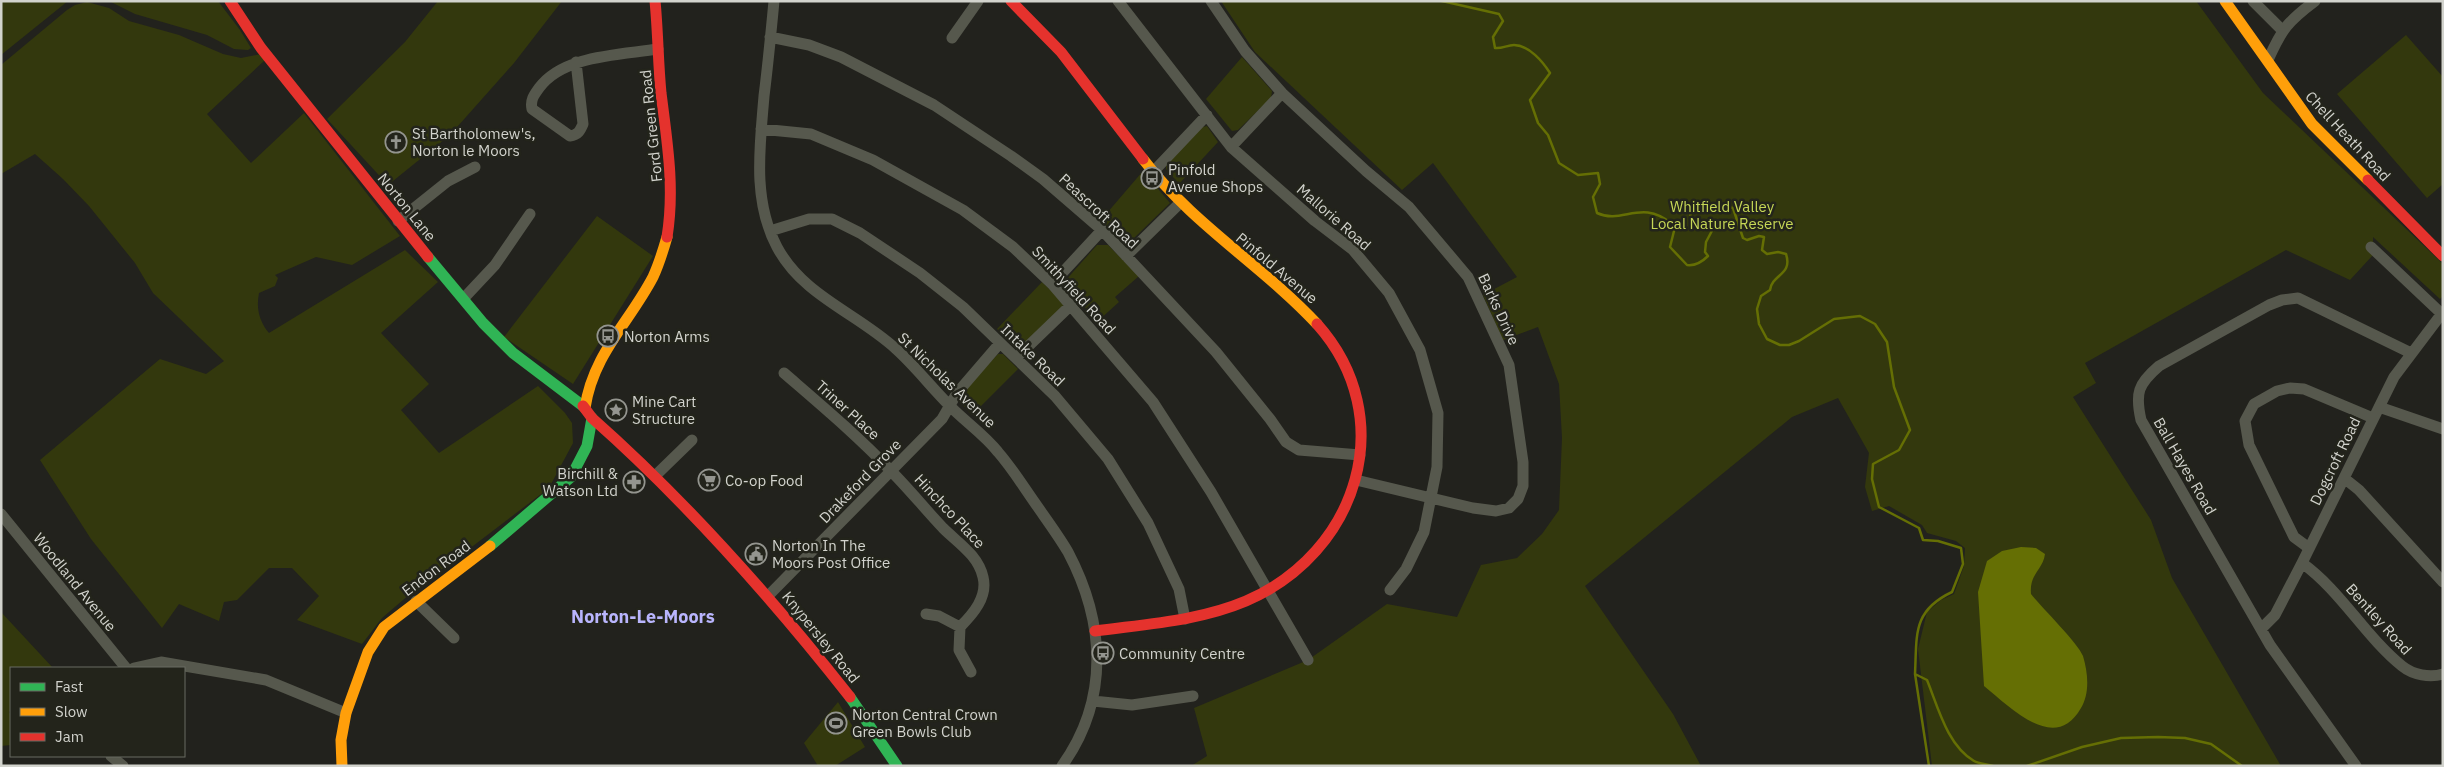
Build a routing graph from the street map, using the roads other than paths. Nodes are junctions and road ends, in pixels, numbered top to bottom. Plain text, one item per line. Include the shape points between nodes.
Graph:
1 (230, 1) edge
2 (655, 1) edge
3 (774, 1) edge
4 (978, 1) edge
5 (1012, 1) edge
6 (1118, 1) edge
7 (1211, 1) edge
8 (2225, 1) edge
9 (2253, 1) edge
10 (2315, 1) edge
11 (2282, 30) junction
12 (770, 37) junction
13 (952, 38) dead end
14 (658, 49) junction
15 (2268, 60) junction
16 (576, 62) junction
17 (1282, 93) junction
18 (1207, 115) junction
19 (761, 129) junction
20 (1232, 147) junction
21 (475, 167) dead end
22 (1154, 171) junction
23 (1180, 203) junction
24 (530, 214) dead end
25 (398, 221) junction
26 (1102, 230) junction
27 (770, 231) junction
28 (2371, 248) dead end
29 (1126, 256) junction
30 (2443, 256) edge
31 (1052, 284) junction
32 (464, 298) junction
33 (1071, 305) junction
34 (2442, 314) edge
35 (1000, 343) junction
36 (2411, 353) junction
37 (1016, 358) junction
38 (784, 373) dead end
39 (949, 406) junction
40 (2379, 407) junction
41 (585, 408) junction
42 (592, 418) junction
43 (2373, 418) junction
44 (2443, 428) edge
45 (692, 440) dead end
46 (1360, 455) junction
47 (891, 470) junction
48 (656, 475) junction
49 (2344, 478) junction
50 (1356, 480) junction
51 (1431, 498) junction
52 (1, 514) edge
53 (2309, 548) junction
54 (2302, 563) junction
55 (2443, 582) edge
56 (1269, 590) junction
57 (1390, 590) dead end
58 (768, 596) junction
59 (416, 601) junction
60 (926, 614) dead end
61 (1185, 619) junction
62 (960, 627) junction
63 (2262, 628) junction
64 (1095, 631) junction
65 (454, 638) dead end
66 (1308, 660) dead end
67 (125, 667) edge
68 (138, 667) edge
69 (971, 672) dead end
70 (2443, 674) edge
71 (1193, 696) dead end
72 (1093, 701) junction
73 (346, 712) junction
74 (111, 757) edge
75 (123, 766) edge
76 (342, 766) edge
77 (897, 766) edge
78 (1062, 766) edge
79 (2356, 766) edge

1 - 25 street, Norton Lane via 261,48
2 - 14 street, Ford Green Road
3 - 12 street, St Nicholas Avenue
4 - 13 street
5 - 22 street, Pinfold Avenue via 1054,42
6 - 18 street, Mallorie Road
7 - 17 street, Barks Drive via 1245,51
8 - 15 street, Chell Heath Road
9 - 11 street
10 - 11 street via 2290,19
11 - 15 street
12 - 19 street, St Nicholas Avenue
12 - 26 street, Peascroft Road via 809,44 841,57 934,105 1043,179
14 - 16 street
14 - 41 street, Ford Green Road via 671,155 669,225 652,279 595,371 586,393
15 - 30 street, Chell Heath Road via 2312,124
16 - 16 street via 583,124 576,135 570,136 532,109 531,104 541,85 557,70
17 - 20 street
17 - 51 street, Barks Drive via 1366,171 1410,206 1468,277 1509,365 1523,462 1523,486 1518,499 1509,508 1496,511
18 - 20 street, Mallorie Road
18 - 22 street
19 - 27 street, St Nicholas Avenue via 761,196
19 - 31 street, Smithyfield Road via 811,134 873,160 963,210 1013,247
20 - 51 street, Mallorie Road via 1315,221 1353,250 1389,293 1420,350 1438,414 1437,467
21 - 25 street via 448,182
22 - 23 street, Pinfold Avenue
23 - 29 street
23 - 46 street, Pinfold Avenue via 1212,233 1301,304 1337,350 1353,384 1360,415
24 - 32 street via 495,265
25 - 32 street, Norton Lane
26 - 29 street, Peascroft Road
26 - 31 street
27 - 35 street, Intake Road via 809,219 832,219 860,233 920,273 963,307
27 - 39 street, St Nicholas Avenue via 784,259 802,281 895,348
28 - 34 street
29 - 46 street, Peascroft Road via 1216,352 1286,442 1299,450
31 - 33 street, Smithyfield Road
32 - 41 street, Norton Lane via 513,353
33 - 37 street
33 - 56 street, Smithyfield Road via 1152,402 1212,492
34 - 36 street, Dogcroft Road
35 - 37 street, Intake Road
35 - 39 street, Drakeford Grove
36 - 40 street, Dogcroft Road
36 - 63 street, Ball Hayes Road via 2298,298 2269,305 2159,366 2142,383 2136,401 2140,420
37 - 61 street, Intake Road via 1055,396 1108,459 1148,523 1179,588
38 - 47 street, Triner Place
39 - 47 street, Drakeford Grove via 942,419
39 - 64 street, St Nicholas Avenue via 998,450 1068,552 1088,598
40 - 43 street, Dogcroft Road
40 - 44 street
41 - 42 street, Knypersley Road
42 - 48 street, Knypersley Road
42 - 59 street, Endon Road via 587,446 571,477 516,526
43 - 49 street, Dogcroft Road
43 - 53 street via 2304,389 2290,388 2277,391 2254,404 2245,421 2249,445 2294,537
45 - 48 street
46 - 50 street, Pinfold Avenue
47 - 58 street, Drakeford Grove
47 - 62 street, Hinchco Place via 974,557 984,578 983,596 975,612
48 - 58 street, Knypersley Road
49 - 53 street, Dogcroft Road
49 - 55 street via 2359,490
50 - 51 street, Barks Drive
50 - 56 street, Pinfold Avenue via 1346,510 1318,553
51 - 57 street, Mallorie Road via 1424,532 1406,569
52 - 67 street, Woodland Avenue
53 - 54 street, Dogcroft Road
54 - 63 street, Dogcroft Road via 2275,615
54 - 70 street, Bentley Road via 2320,576 2404,668 2427,677
56 - 61 street, Pinfold Avenue via 1244,602
56 - 66 street, Smithyfield Road
58 - 77 street, Knypersley Road via 846,692
59 - 65 street
59 - 73 street, Endon Road via 384,627 368,652
60 - 62 street via 939,616
61 - 64 street, Pinfold Avenue
62 - 69 street via 959,650
63 - 79 street, Ball Hayes Road via 2270,645
64 - 72 street, St Nicholas Avenue via 1097,670
68 - 73 street via 161,662 266,680
71 - 72 street via 1132,705
72 - 78 street, St Nicholas Avenue via 1086,722
73 - 76 street, Endon Road via 341,740
74 - 75 street

